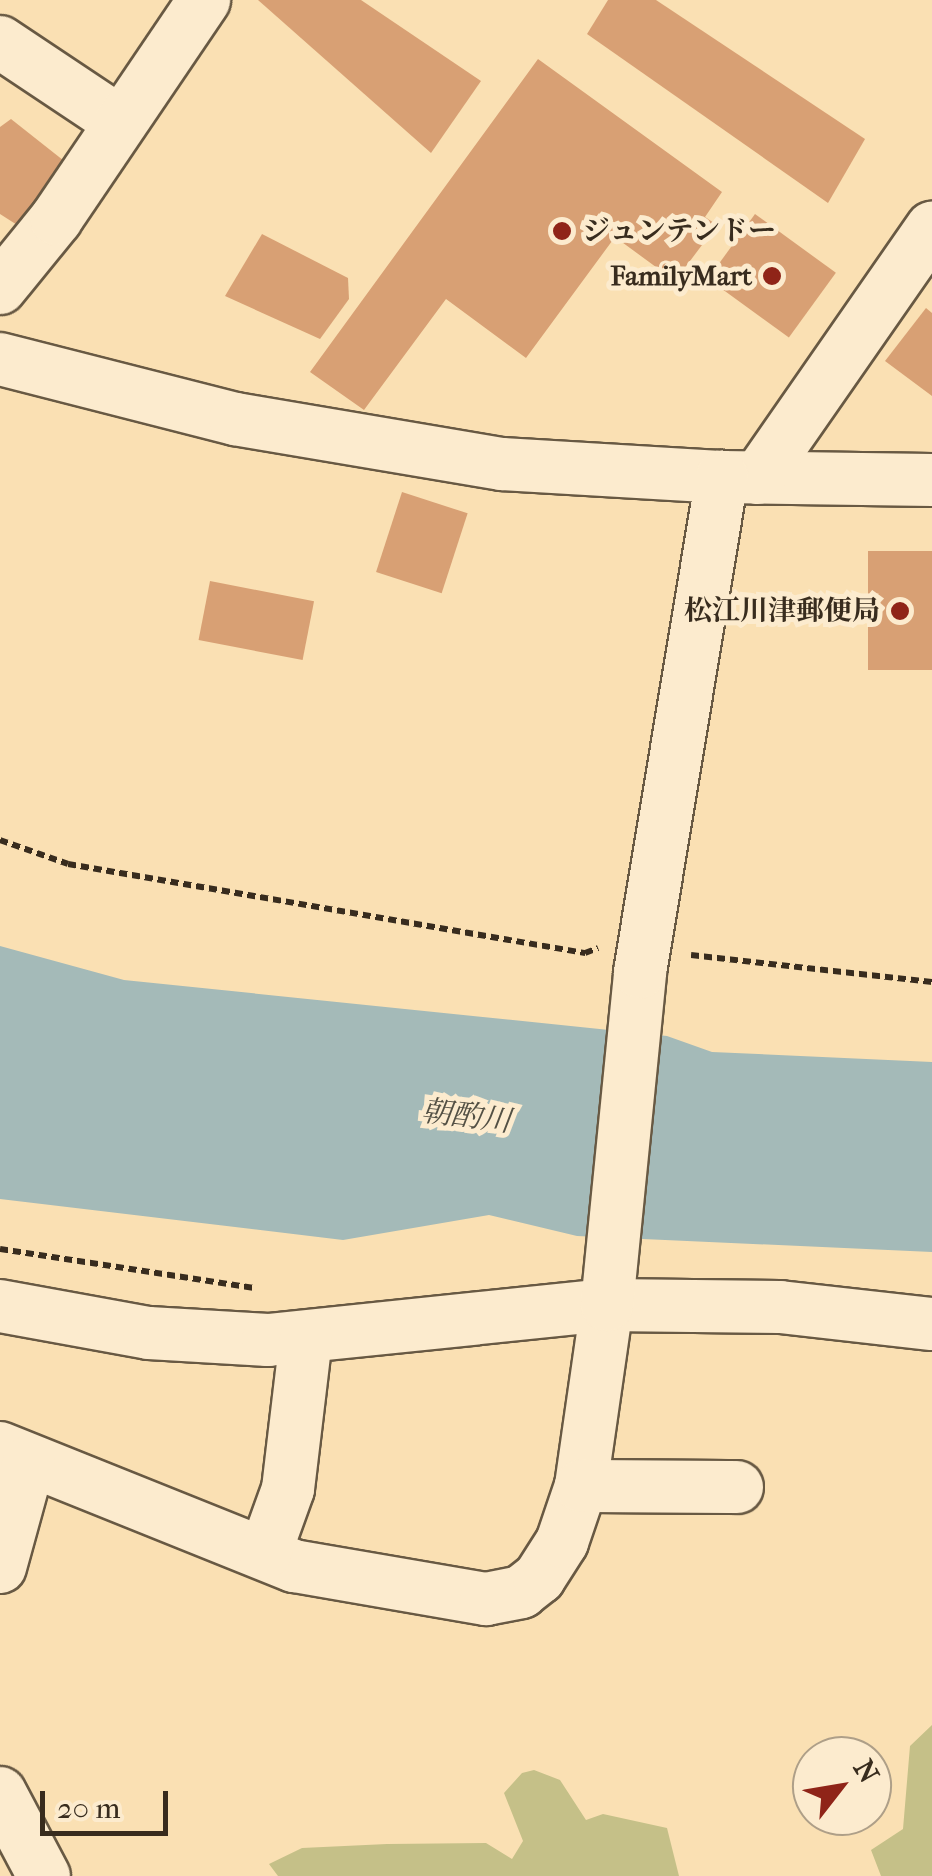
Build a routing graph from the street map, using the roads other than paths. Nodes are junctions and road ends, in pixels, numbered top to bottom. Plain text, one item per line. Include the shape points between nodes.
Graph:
1 (204, 0) edge
2 (0, 42) edge
3 (120, 122) junction
4 (932, 228) edge
5 (0, 288) edge
6 (0, 359) edge
7 (740, 478) junction
8 (932, 480) edge
9 (609, 1290) junction
10 (0, 1306) edge
11 (932, 1324) edge
12 (306, 1337) junction
13 (14, 1455) edge
14 (581, 1486) junction
15 (736, 1487) dead end
16 (265, 1553) junction
17 (0, 1567) edge
18 (0, 1793) edge
19 (44, 1876) edge

1 - 3 street
2 - 3 street
3 - 5 street
4 - 7 street
6 - 7 street via 358,444 502,464
7 - 8 street
7 - 9 street via 643,951
9 - 11 street
9 - 12 street
9 - 14 street
10 - 12 street via 148,1333
12 - 16 street via 288,1489
13 - 16 street
13 - 17 street
14 - 15 street
14 - 16 street via 562,1542 538,1578 503,1598 294,1566
18 - 19 street

